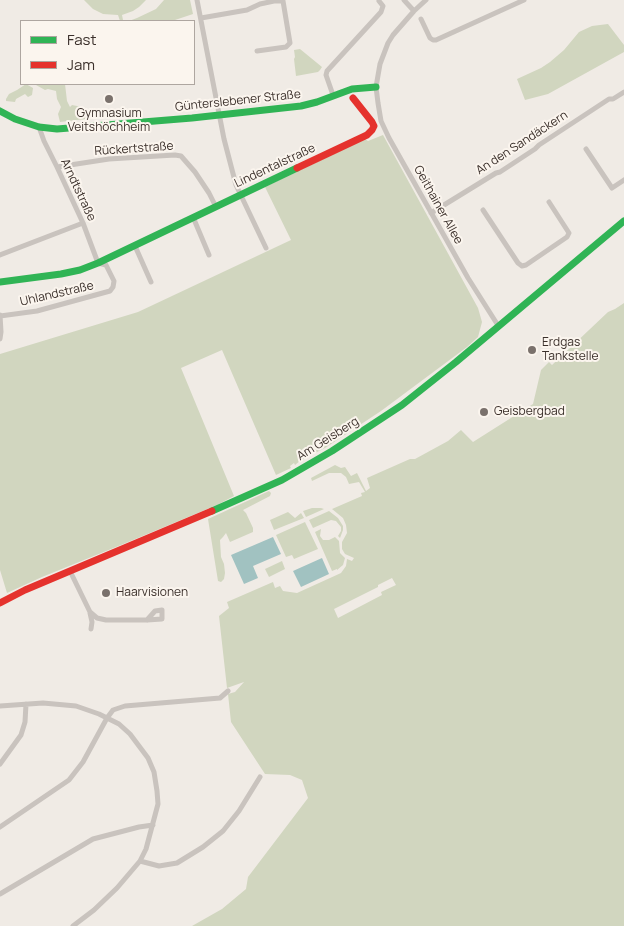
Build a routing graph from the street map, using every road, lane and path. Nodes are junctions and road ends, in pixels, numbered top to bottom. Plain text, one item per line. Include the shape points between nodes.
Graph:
1 (197, 0) edge
2 (404, 0) edge
3 (426, 0) edge
4 (524, 0) edge
5 (379, 1) edge
6 (414, 11) junction
7 (201, 18) junction
8 (421, 19) dead end
9 (256, 51) dead end
10 (376, 87) junction
11 (624, 92) edge
12 (333, 95) junction
13 (353, 98) dead end
14 (0, 111) edge
15 (219, 115) junction
16 (39, 127) junction
17 (586, 149) dead end
18 (57, 166) junction
19 (624, 180) edge
20 (240, 194) junction
21 (549, 202) dead end
22 (216, 207) junction
23 (483, 210) dead end
24 (431, 213) junction
25 (193, 218) junction
26 (624, 221) edge
27 (83, 223) junction
28 (135, 246) junction
29 (266, 248) dead end
30 (0, 255) edge
31 (209, 255) dead end
32 (98, 263) junction
33 (0, 282) edge
34 (151, 282) dead end
35 (0, 315) edge
36 (499, 327) junction
37 (0, 339) edge
38 (70, 571) junction
39 (0, 603) edge
40 (90, 612) junction
41 (147, 620) dead end
42 (91, 629) dead end
43 (228, 691) dead end
44 (26, 704) junction
45 (0, 706) edge
46 (107, 718) junction
47 (0, 764) edge
48 (260, 777) dead end
49 (153, 825) junction
50 (0, 827) edge
51 (140, 861) junction
52 (0, 894) edge
53 (73, 926) edge

1 - 7 street
2 - 6 street
3 - 6 street
4 - 8 street via 436,40 430,38
5 - 12 street via 381,12 327,71
6 - 10 street via 388,43
7 - 9 street via 247,10 274,1 283,2 290,43 286,47
7 - 15 street
10 - 12 street, Günterslebener Straße
10 - 24 street, Geithainer Allee via 381,121
11 - 24 street, An den Sandäckern
12 - 15 street, Günterslebener Straße via 301,106
13 - 20 street, Lindentalstraße via 374,126 367,135
14 - 16 street, Günterslebener Straße
15 - 16 street, Günterslebener Straße via 57,129
15 - 20 street
16 - 18 street, Arndtstraße
17 - 19 street via 612,188
18 - 22 street, Rückertstraße via 181,156
18 - 27 street, Arndtstraße
20 - 22 street, Lindentalstraße
20 - 29 street
21 - 23 street via 569,233 522,266
22 - 25 street, Lindentalstraße
24 - 36 street, Geithainer Allee
25 - 28 street, Lindentalstraße
25 - 31 street
26 - 36 street, Am Geisberg
27 - 30 street
27 - 32 street, Arndtstraße
28 - 32 street, Lindentalstraße
28 - 34 street
32 - 33 street, Lindentalstraße via 61,274
32 - 35 street, Uhlandstraße via 106,265 114,281 110,291 37,311
35 - 37 street
36 - 38 street, Am Geisberg via 402,405 282,480
38 - 39 street, Am Geisberg
38 - 40 street
40 - 41 street via 106,620
40 - 42 street
43 - 46 street via 220,698 125,706 113,710
44 - 45 street
44 - 46 street via 76,706
44 - 47 street via 21,735
46 - 49 street via 130,734 154,772 158,804
46 - 50 street via 83,762 69,780
48 - 51 street via 224,830 203,847 177,863 159,866
49 - 51 street
49 - 52 street via 93,839
51 - 53 street via 118,888

